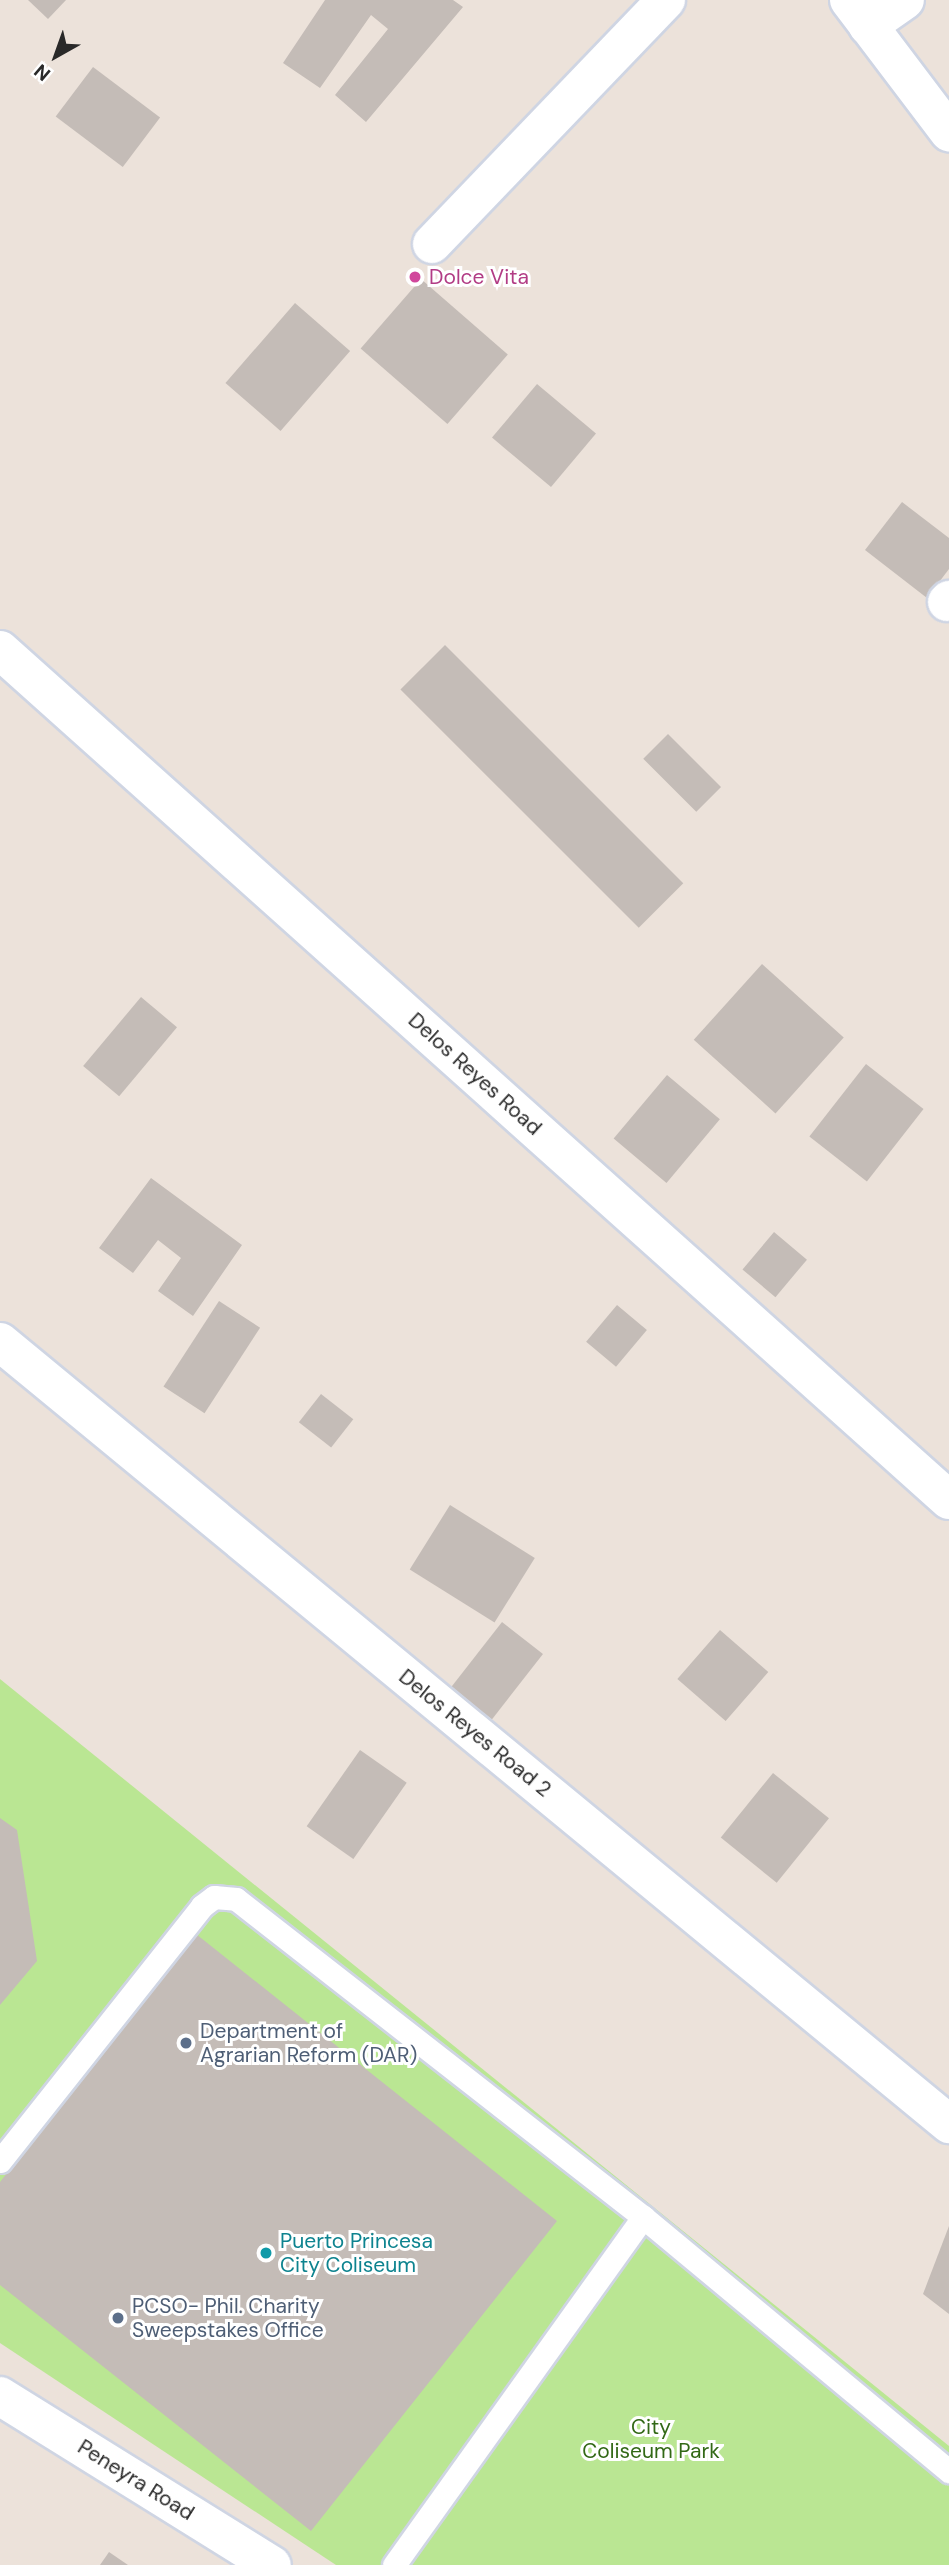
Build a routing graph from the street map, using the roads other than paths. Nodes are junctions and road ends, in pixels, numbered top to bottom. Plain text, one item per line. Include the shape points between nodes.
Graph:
1 (666, 0) edge
2 (905, 0) edge
3 (858, 13) edge
4 (949, 132) edge
5 (432, 244) dead end
6 (0, 650) edge
7 (0, 1342) edge
8 (949, 1500) edge
9 (949, 2124) edge
10 (0, 2161) edge
11 (643, 2217) junction
12 (0, 2396) edge
13 (949, 2471) edge
14 (272, 2565) edge
15 (394, 2565) edge

1 - 5 street
2 - 3 street
3 - 4 street
6 - 8 street, Delos Reyes Road
7 - 9 street, Delos Reyes Road 2
10 - 11 lane via 202,1906 214,1897 226,1897 245,1903
11 - 13 lane
11 - 15 lane
12 - 14 street, Peneyra Road

